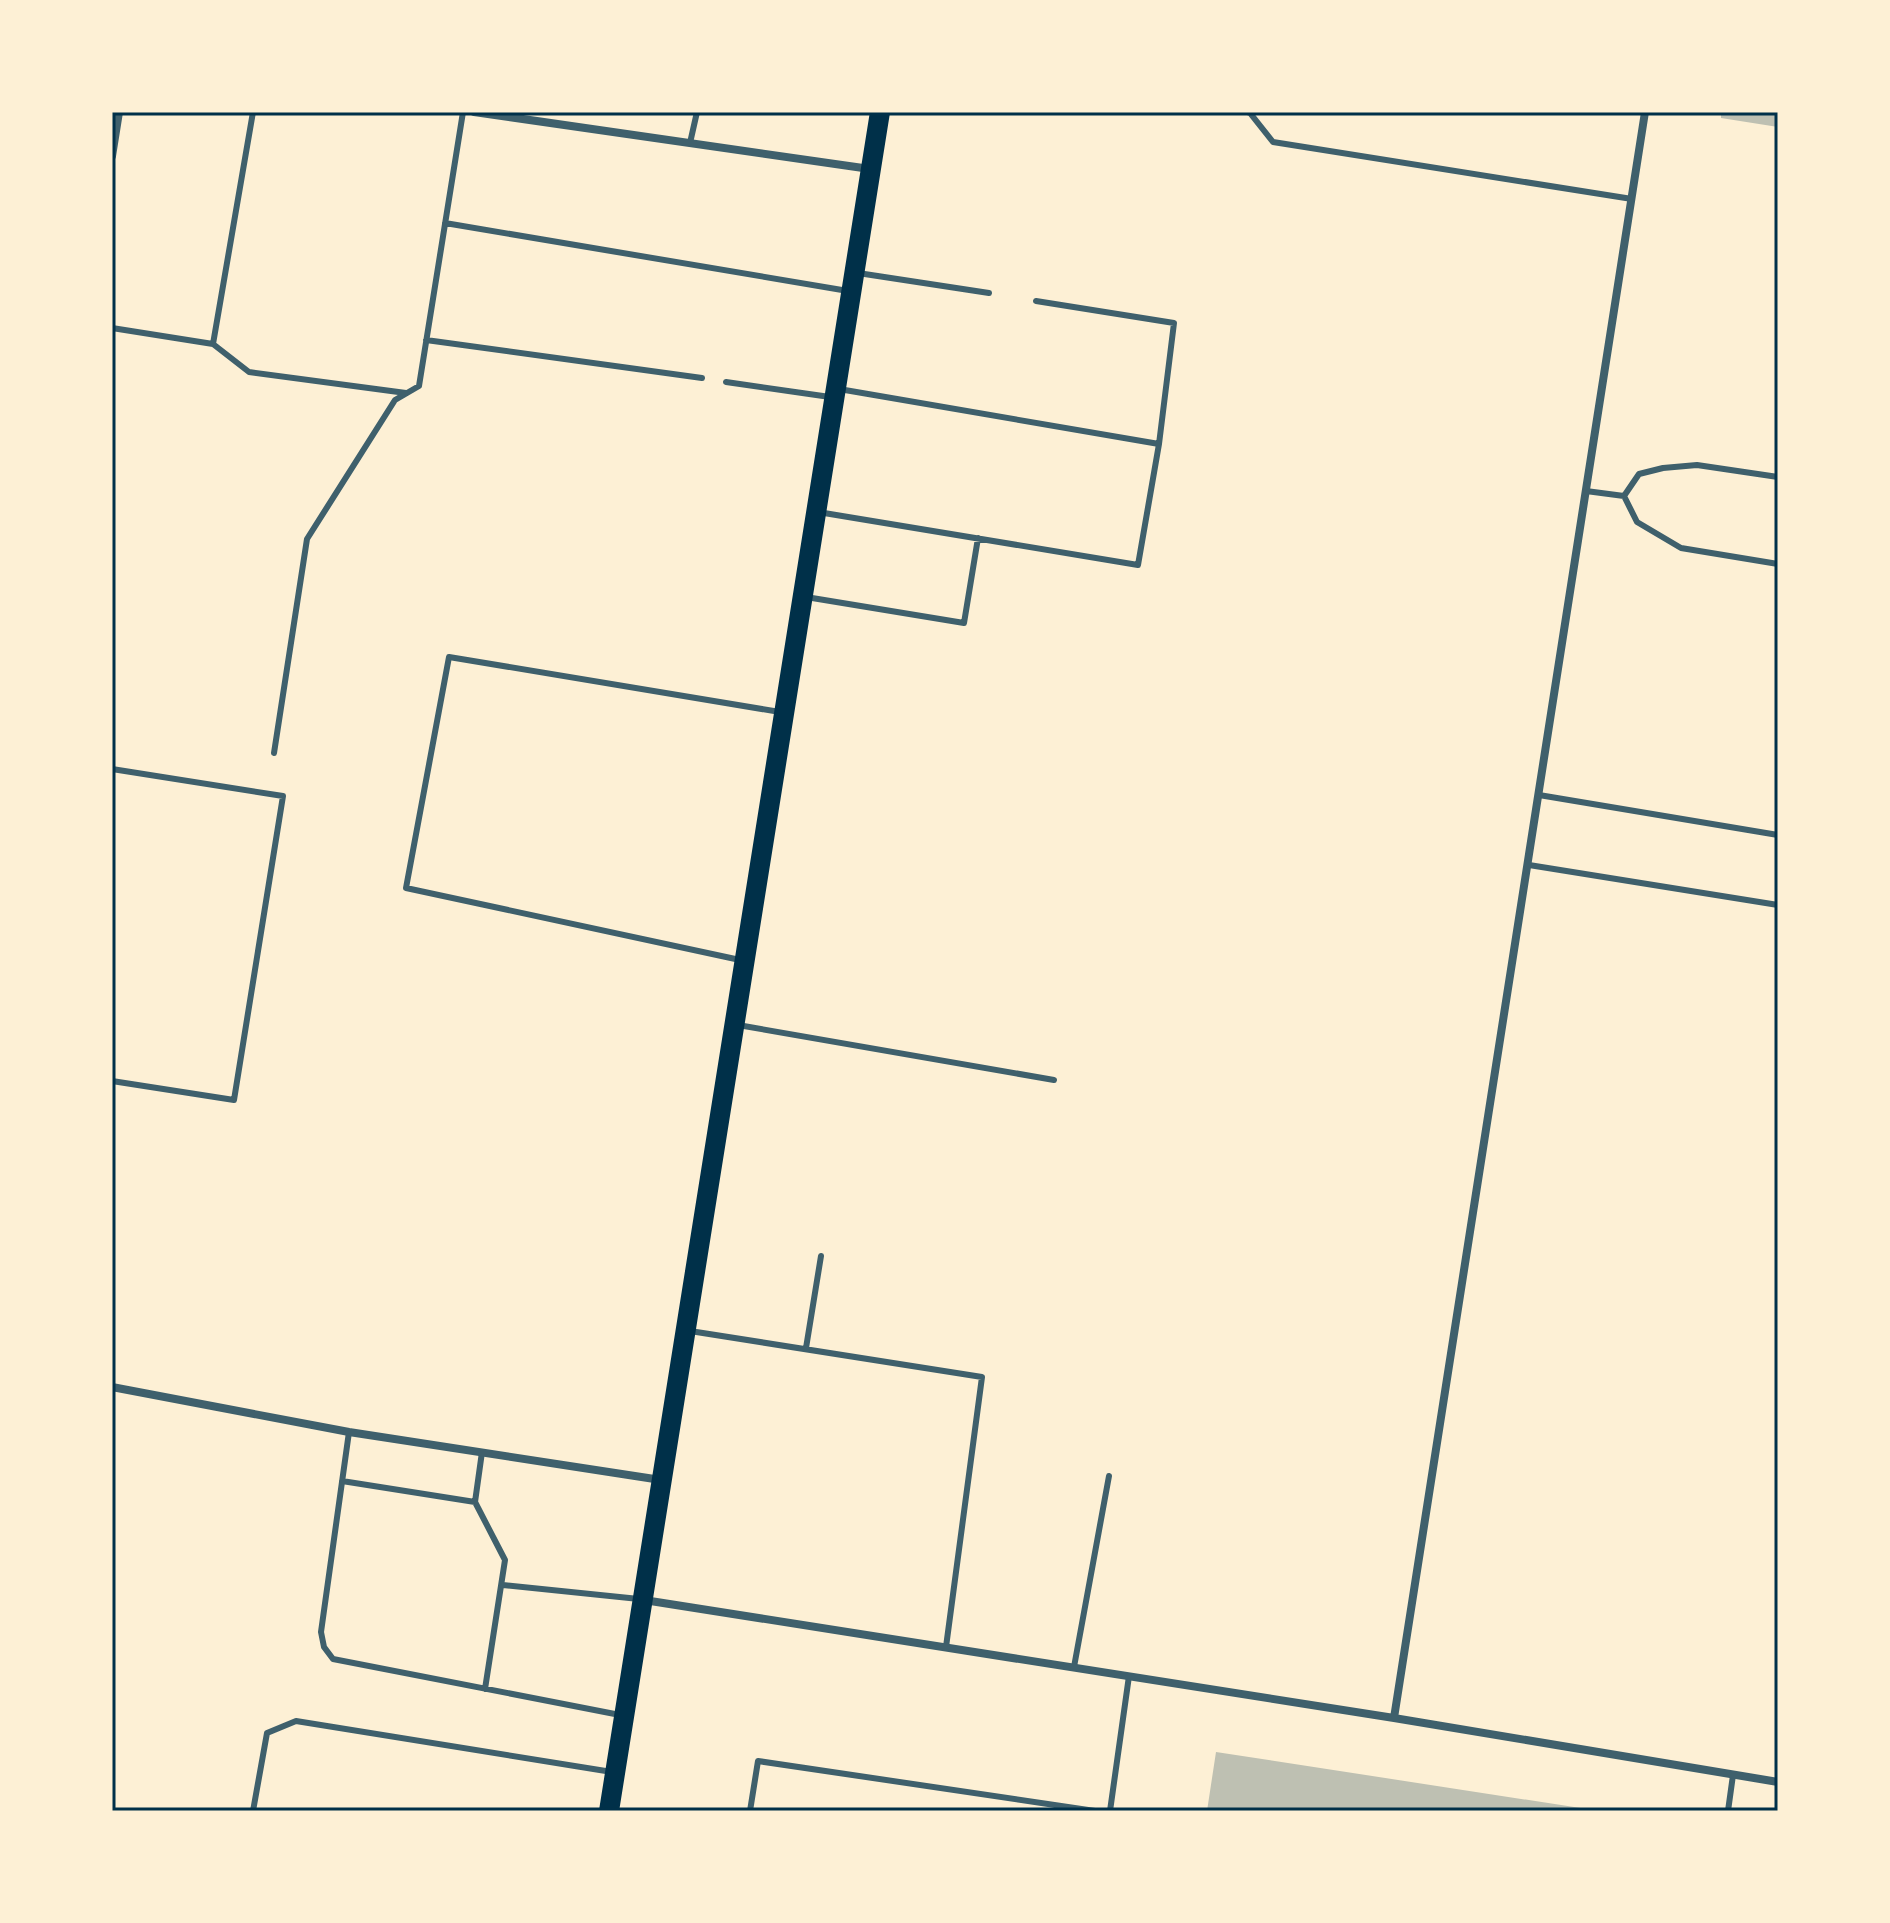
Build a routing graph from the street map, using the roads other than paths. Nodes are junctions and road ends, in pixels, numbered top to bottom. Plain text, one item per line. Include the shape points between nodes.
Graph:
1 (119, 112) edge
2 (253, 112) edge
3 (463, 112) edge
4 (474, 112) edge
5 (697, 112) edge
6 (880, 112) edge
7 (1247, 112) edge
8 (1645, 112) edge
9 (541, 117) edge
10 (690, 143) junction
11 (112, 156) edge
12 (871, 169) junction
13 (1632, 199) junction
14 (445, 223) junction
15 (852, 282) junction
16 (989, 293) dead end
17 (1036, 301) dead end
18 (112, 328) edge
19 (426, 340) junction
20 (213, 344) junction
21 (702, 378) dead end
22 (726, 382) dead end
23 (407, 393) junction
24 (835, 393) junction
25 (1159, 444) junction
26 (1778, 477) edge
27 (1586, 491) junction
28 (1624, 496) junction
29 (816, 511) junction
30 (978, 538) junction
31 (1778, 564) edge
32 (803, 597) junction
33 (784, 712) junction
34 (274, 753) dead end
35 (112, 769) edge
36 (1539, 795) junction
37 (1778, 835) edge
38 (1529, 865) junction
39 (1778, 905) edge
40 (744, 961) junction
41 (735, 1024) junction
42 (1054, 1080) dead end
43 (112, 1081) edge
44 (821, 1256) dead end
45 (686, 1330) junction
46 (806, 1348) junction
47 (112, 1387) edge
48 (349, 1432) junction
49 (482, 1452) junction
50 (1109, 1476) dead end
51 (661, 1480) junction
52 (342, 1481) junction
53 (475, 1502) junction
54 (503, 1585) junction
55 (643, 1599) junction
56 (946, 1647) junction
57 (1074, 1667) junction
58 (1129, 1676) junction
59 (485, 1689) junction
60 (624, 1716) junction
61 (1394, 1718) junction
62 (615, 1773) junction
63 (1733, 1775) junction
64 (1778, 1782) edge
65 (253, 1811) edge
66 (609, 1811) edge
67 (750, 1811) edge
68 (1095, 1811) edge
69 (1110, 1811) edge
70 (1728, 1811) edge

1 - 11 street
2 - 20 lane
3 - 14 lane
4 - 9 street
5 - 10 lane
6 - 12 main road
7 - 13 lane via 1273,142
8 - 13 street
9 - 10 street
10 - 12 street
12 - 15 main road
13 - 27 street
14 - 15 lane
14 - 19 lane
15 - 16 lane
15 - 24 main road
17 - 25 lane via 1174,323
18 - 20 lane
19 - 21 lane
19 - 23 lane via 419,386
20 - 23 lane via 249,372
22 - 24 lane
23 - 34 lane via 395,400 307,539
24 - 25 lane
24 - 29 main road
25 - 30 lane via 1138,565
26 - 28 lane via 1697,465 1663,468 1639,474
27 - 28 lane
27 - 36 street
28 - 31 lane via 1637,522 1681,548
29 - 30 lane
29 - 32 main road
30 - 32 lane via 964,623
32 - 33 main road
33 - 40 main road
33 - 40 lane via 449,657 406,888
35 - 43 lane via 283,796 234,1100
36 - 37 lane
36 - 38 street
38 - 39 lane
38 - 61 street
40 - 41 main road
41 - 42 lane
41 - 45 main road
44 - 46 lane
45 - 46 lane
45 - 51 main road
46 - 56 lane via 982,1377
47 - 48 street
48 - 49 street
48 - 52 lane
49 - 51 street
49 - 53 lane
50 - 57 lane
51 - 55 main road
52 - 53 lane
52 - 59 lane via 321,1632 324,1647 333,1659
53 - 54 lane via 505,1560
54 - 55 lane
54 - 59 lane
55 - 56 street
55 - 60 main road
56 - 57 street
57 - 58 street
58 - 61 street
58 - 69 lane
59 - 60 lane
60 - 62 main road
61 - 63 street
62 - 65 lane via 296,1721 267,1733
62 - 66 main road
63 - 64 street
63 - 70 lane
67 - 68 lane via 758,1761

